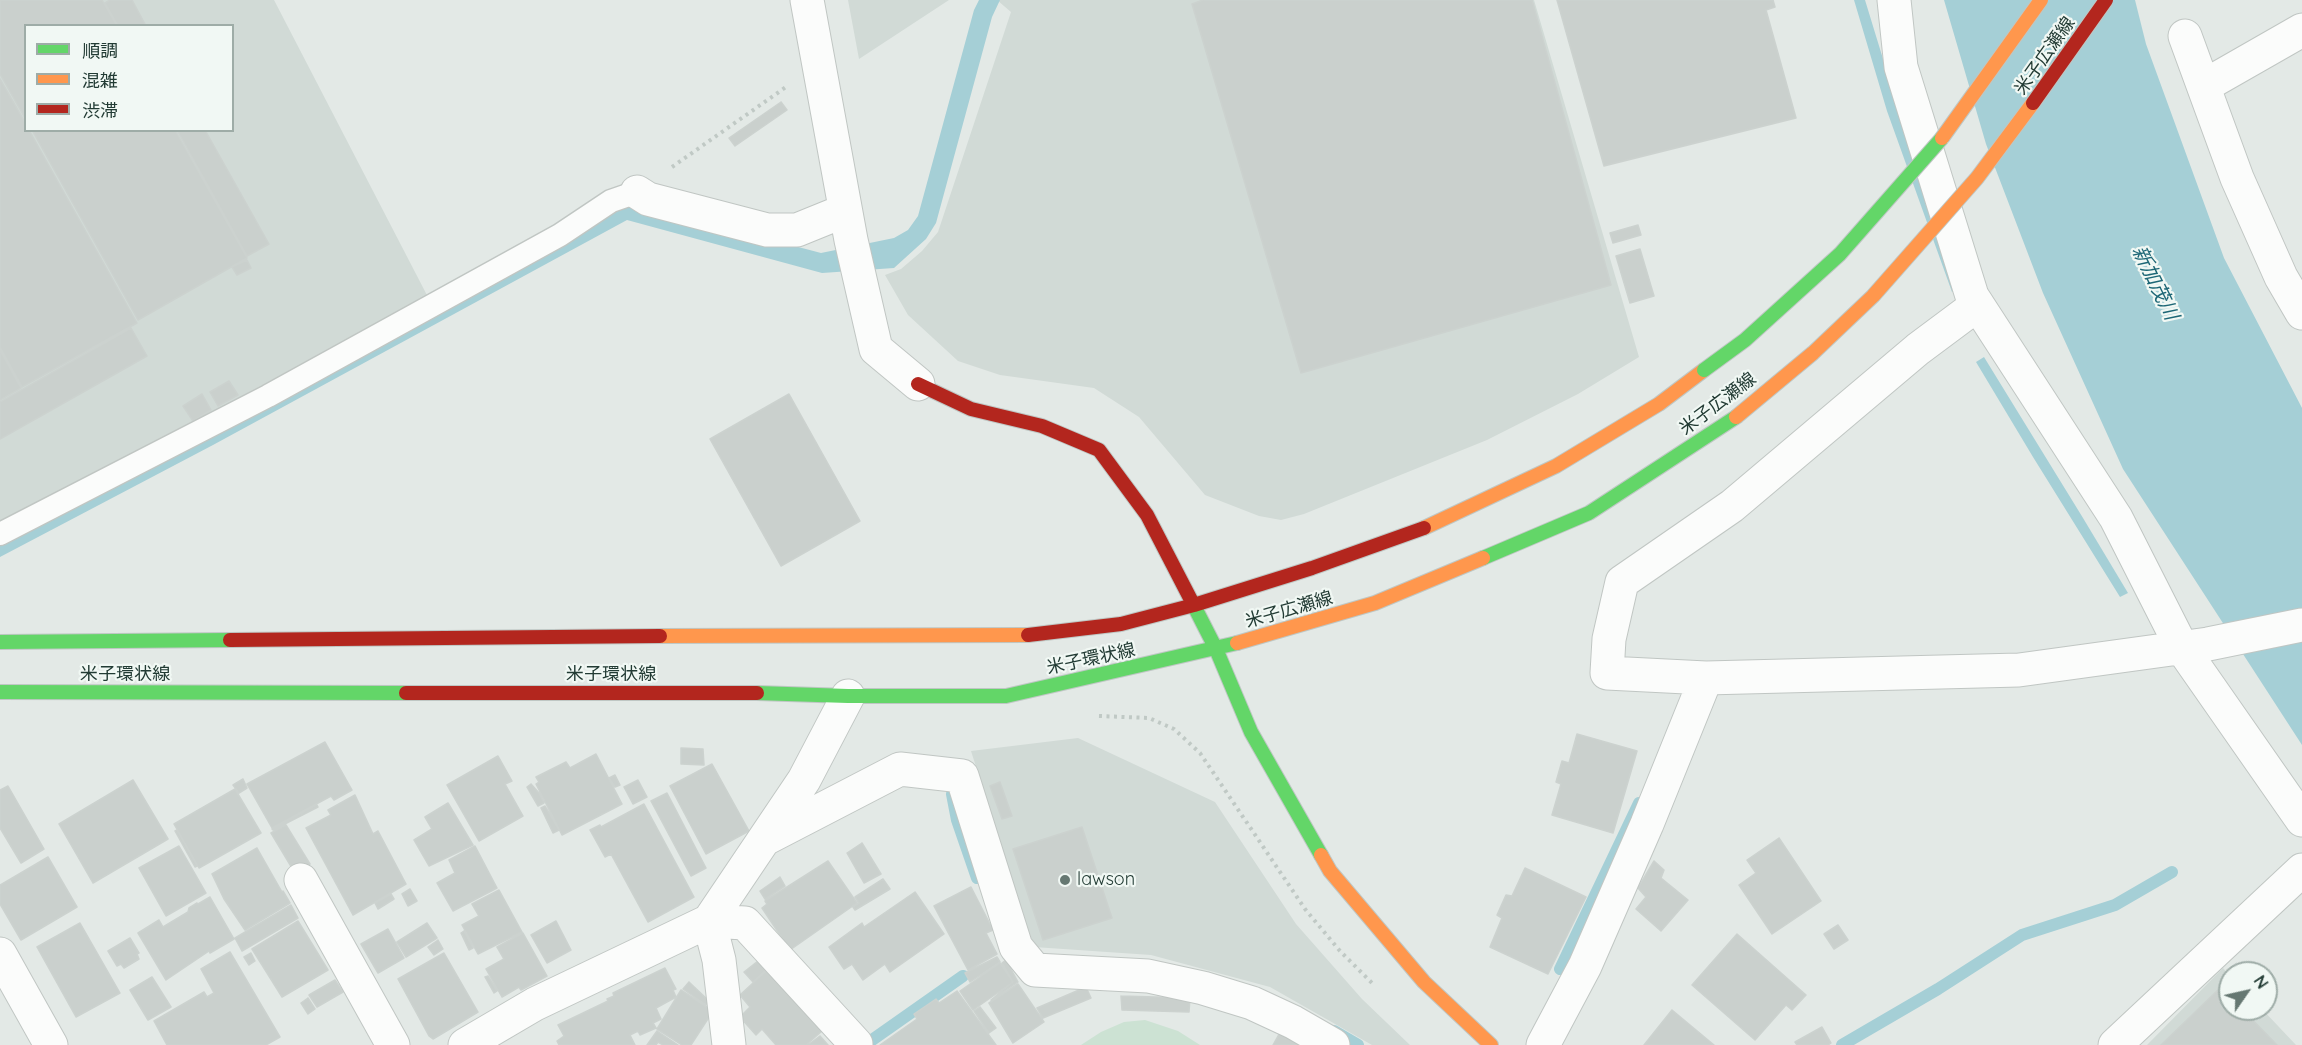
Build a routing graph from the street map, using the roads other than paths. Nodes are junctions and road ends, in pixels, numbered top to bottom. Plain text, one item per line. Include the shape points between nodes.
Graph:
1 (786, 0) edge
2 (807, 0) edge
3 (1894, 0) edge
4 (2041, 0) edge
5 (2106, 0) edge
6 (2302, 30) edge
7 (2185, 36) dead end
8 (2204, 86) junction
9 (637, 192) joint
10 (845, 229) junction
11 (2291, 271) edge
12 (1977, 305) junction
13 (2302, 313) edge
14 (918, 384) joint
15 (0, 534) edge
16 (1194, 604) junction
17 (2302, 625) edge
18 (0, 642) edge
19 (2195, 646) junction
20 (1216, 649) junction
21 (1706, 678) junction
22 (0, 692) edge
23 (848, 696) junction
24 (2302, 820) edge
25 (765, 839) junction
26 (2302, 870) edge
27 (301, 880) dead end
28 (709, 921) junction
29 (0, 954) edge
30 (51, 1045) edge
31 (393, 1045) edge
32 (465, 1045) edge
33 (729, 1045) edge
34 (856, 1045) edge
35 (1333, 1045) edge
36 (1491, 1045) edge
37 (1543, 1045) edge
38 (2115, 1045) edge

1 - 10 street via 819,158
2 - 10 street
3 - 12 street via 1901,67
4 - 16 main road, 米子広瀬線, bridge via 1938,144 1840,254 1745,340 1659,404 1565,460 1426,527
5 - 20 main road, 米子広瀬線, bridge via 2024,116 1925,239 1813,353 1736,417 1589,513 1375,603
6 - 8 street
7 - 8 street
8 - 11 street via 2237,178
9 - 10 street via 648,199 767,230
9 - 15 lane via 610,201 560,235 268,396
10 - 14 street via 876,349
11 - 13 street
12 - 19 street
12 - 21 street via 1918,349 1732,506 1622,582 1609,639 1607,673
14 - 16 main road via 971,409 1042,426 1099,450 1147,515
16 - 18 main road, 米子環状線 via 1121,624 1019,636
16 - 20 main road
17 - 19 street
19 - 21 street via 2019,670
19 - 24 street
20 - 23 main road, 米子環状線 via 1006,696
20 - 36 main road via 1251,732 1330,871 1424,982
21 - 37 street via 1585,966
22 - 23 main road, 米子環状線
23 - 25 street via 804,780
25 - 28 street
25 - 35 street via 900,769 962,776 1016,947 1035,970 1148,976 1203,988 1252,1003
26 - 38 street
27 - 31 street
28 - 32 street via 535,1004
28 - 33 street via 719,960
28 - 34 street via 745,923
29 - 30 street

